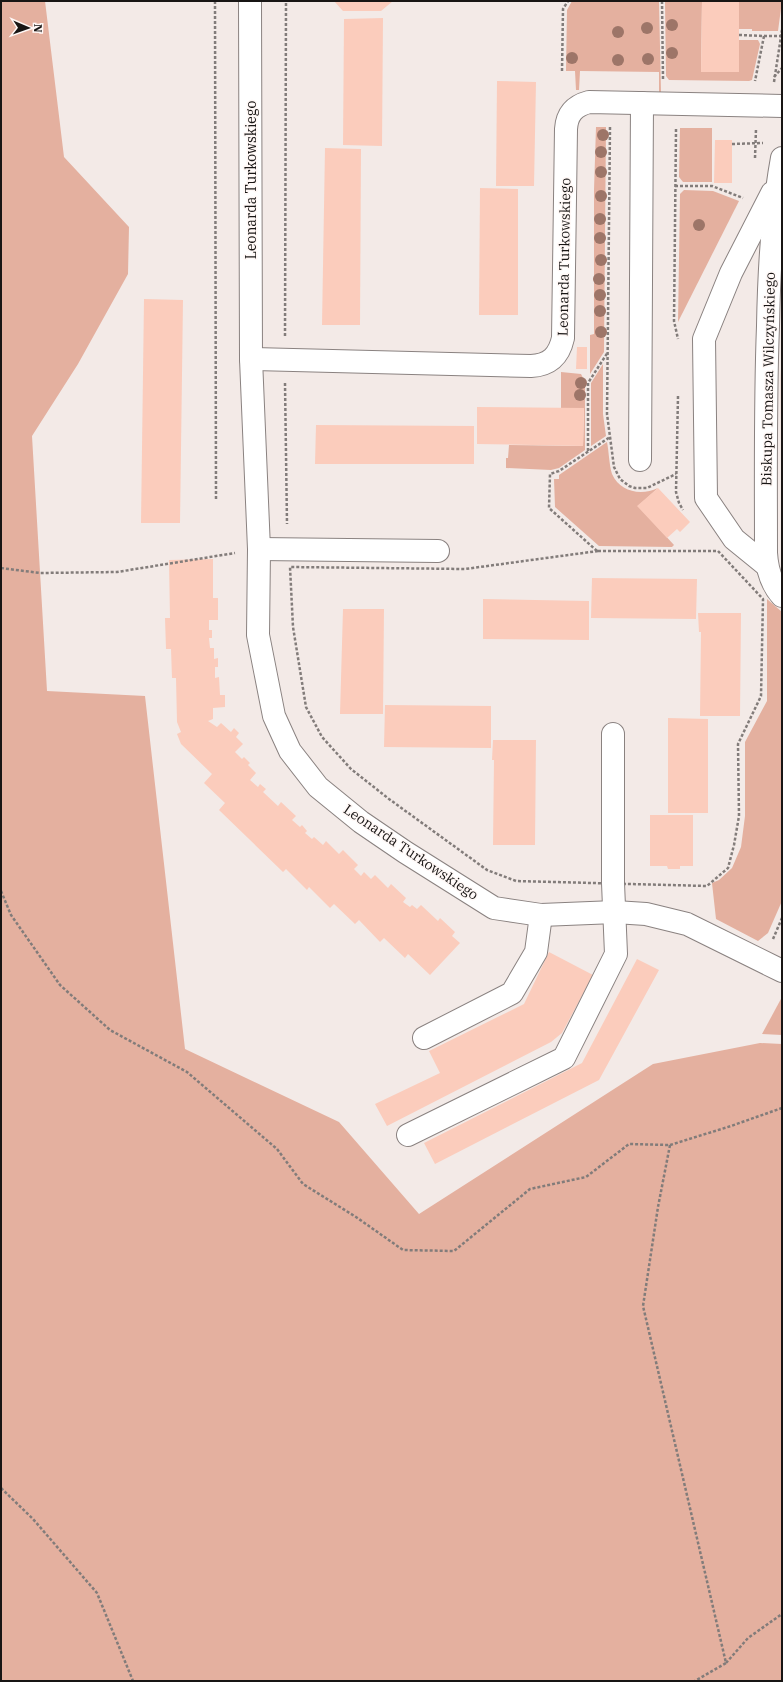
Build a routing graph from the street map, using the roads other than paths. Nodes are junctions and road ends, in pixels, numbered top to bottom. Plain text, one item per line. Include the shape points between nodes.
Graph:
1 (250, 1) edge
2 (777, 97) edge
3 (653, 103) junction
4 (776, 150) edge
5 (780, 178) edge
6 (251, 359) junction
7 (640, 460) dead end
8 (258, 550) junction
9 (438, 551) dead end
10 (766, 565) junction
11 (782, 596) edge
12 (613, 734) dead end
13 (615, 912) junction
14 (541, 915) junction
15 (782, 971) edge
16 (424, 1038) dead end
17 (408, 1135) dead end

1 - 6 street, Leonarda Turkowskiego
2 - 3 street, Leonarda Turkowskiego
3 - 6 street, Leonarda Turkowskiego via 589,102 573,109 566,122 564,338 560,350 551,360 540,366 531,366
3 - 7 street
4 - 5 street, Biskupa Tomasza Wilczyńskiego
5 - 10 street, Biskupa Tomasza Wilczyńskiego via 770,265 767,340
5 - 10 street via 731,273 704,339 706,498 734,539
6 - 8 street, Leonarda Turkowskiego
8 - 9 street via 288,558
8 - 14 street, Leonarda Turkowskiego via 258,635 274,716 290,751 318,787 361,822 405,852 494,908
10 - 11 street, Biskupa Tomasza Wilczyńskiego via 773,585
12 - 13 street
13 - 14 street, Leonarda Turkowskiego
13 - 15 street, Leonarda Turkowskiego via 646,914 688,924
13 - 17 street via 616,954 564,1058
14 - 16 street via 536,952 512,993

